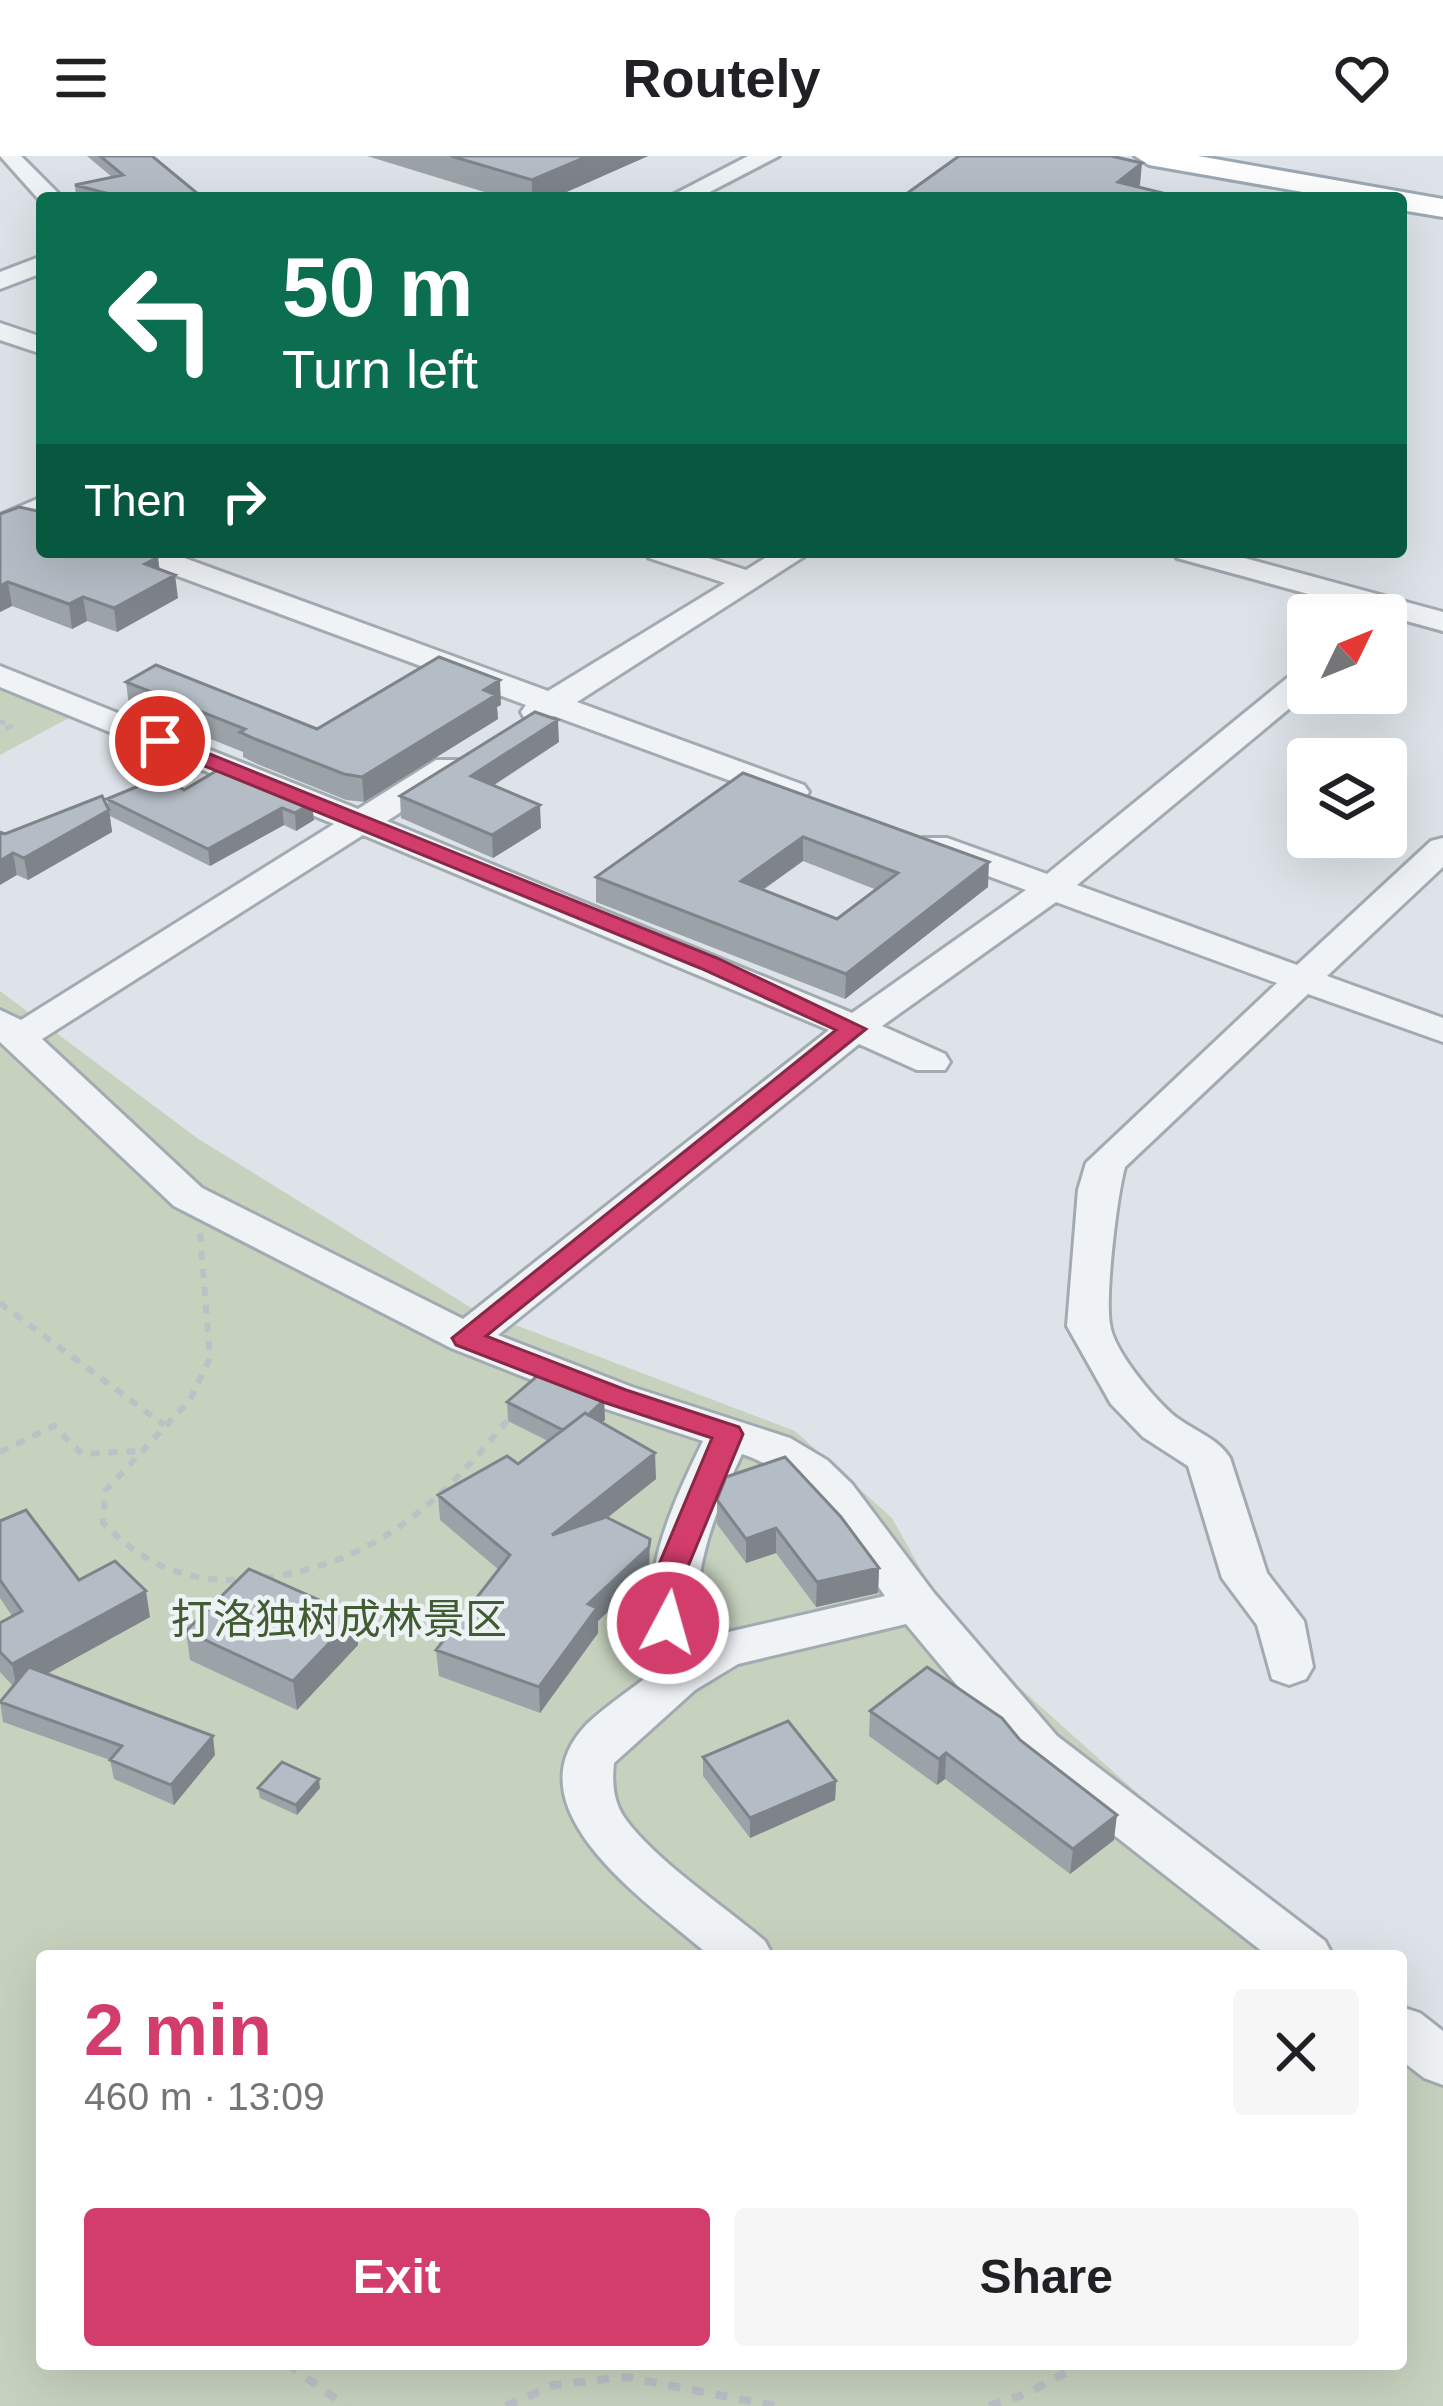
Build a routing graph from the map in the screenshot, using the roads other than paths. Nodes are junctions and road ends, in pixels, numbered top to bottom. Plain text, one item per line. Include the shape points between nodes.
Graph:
1 (8, 156) edge
2 (766, 156) edge
3 (1149, 156) edge
4 (45, 192) edge
5 (692, 192) edge
6 (1342, 192) edge
7 (1407, 202) edge
8 (1443, 208) edge
9 (36, 266) edge
10 (0, 281) edge
11 (0, 332) edge
12 (36, 344) edge
13 (0, 500) edge
14 (36, 510) edge
15 (36, 512) edge
16 (0, 526) edge
17 (156, 558) edge
18 (678, 558) edge
19 (786, 558) edge
20 (1208, 558) edge
21 (748, 581) junction
22 (1330, 594) edge
23 (1407, 615) edge
24 (1443, 622) edge
25 (0, 676) edge
26 (1287, 694) edge
27 (551, 703) junction
28 (513, 727) edge
29 (475, 751) edge
30 (818, 802) edge
31 (360, 822) junction
32 (903, 833) edge
33 (1443, 848) edge
34 (1052, 889) junction
35 (1301, 980) junction
36 (854, 1029) junction
37 (9, 1030) edge
38 (1443, 1031) edge
39 (931, 1062) dead end
40 (466, 1338) junction
41 (729, 1434) junction
42 (917, 1605) junction
43 (1289, 1667) dead end
44 (678, 1678) junction
45 (739, 1950) edge
46 (1298, 1950) edge
47 (1407, 2035) edge
48 (1443, 2062) edge

1 - 4 street
2 - 5 street
3 - 6 main road
7 - 8 main road
9 - 10 street
11 - 12 street
13 - 14 street
15 - 16 street
17 - 27 street
18 - 21 street
19 - 21 street
20 - 22 street
21 - 27 street
23 - 24 street
25 - 31 street
26 - 34 street
27 - 28 street
27 - 30 street
29 - 31 street
31 - 36 street
31 - 37 street
32 - 34 street
33 - 35 street
34 - 35 street
34 - 36 street
35 - 38 street
35 - 43 street via 1106,1163 1088,1325 1127,1394 1159,1427 1208,1458 1245,1578 1280,1621
36 - 39 street
36 - 40 street
37 - 40 street via 188,1197
40 - 41 street
41 - 42 street via 811,1471
41 - 44 street via 672,1569 668,1623
42 - 44 street via 732,1648
42 - 46 street via 1039,1749
44 - 45 street via 603,1739 586,1784 599,1822 623,1850
47 - 48 street

